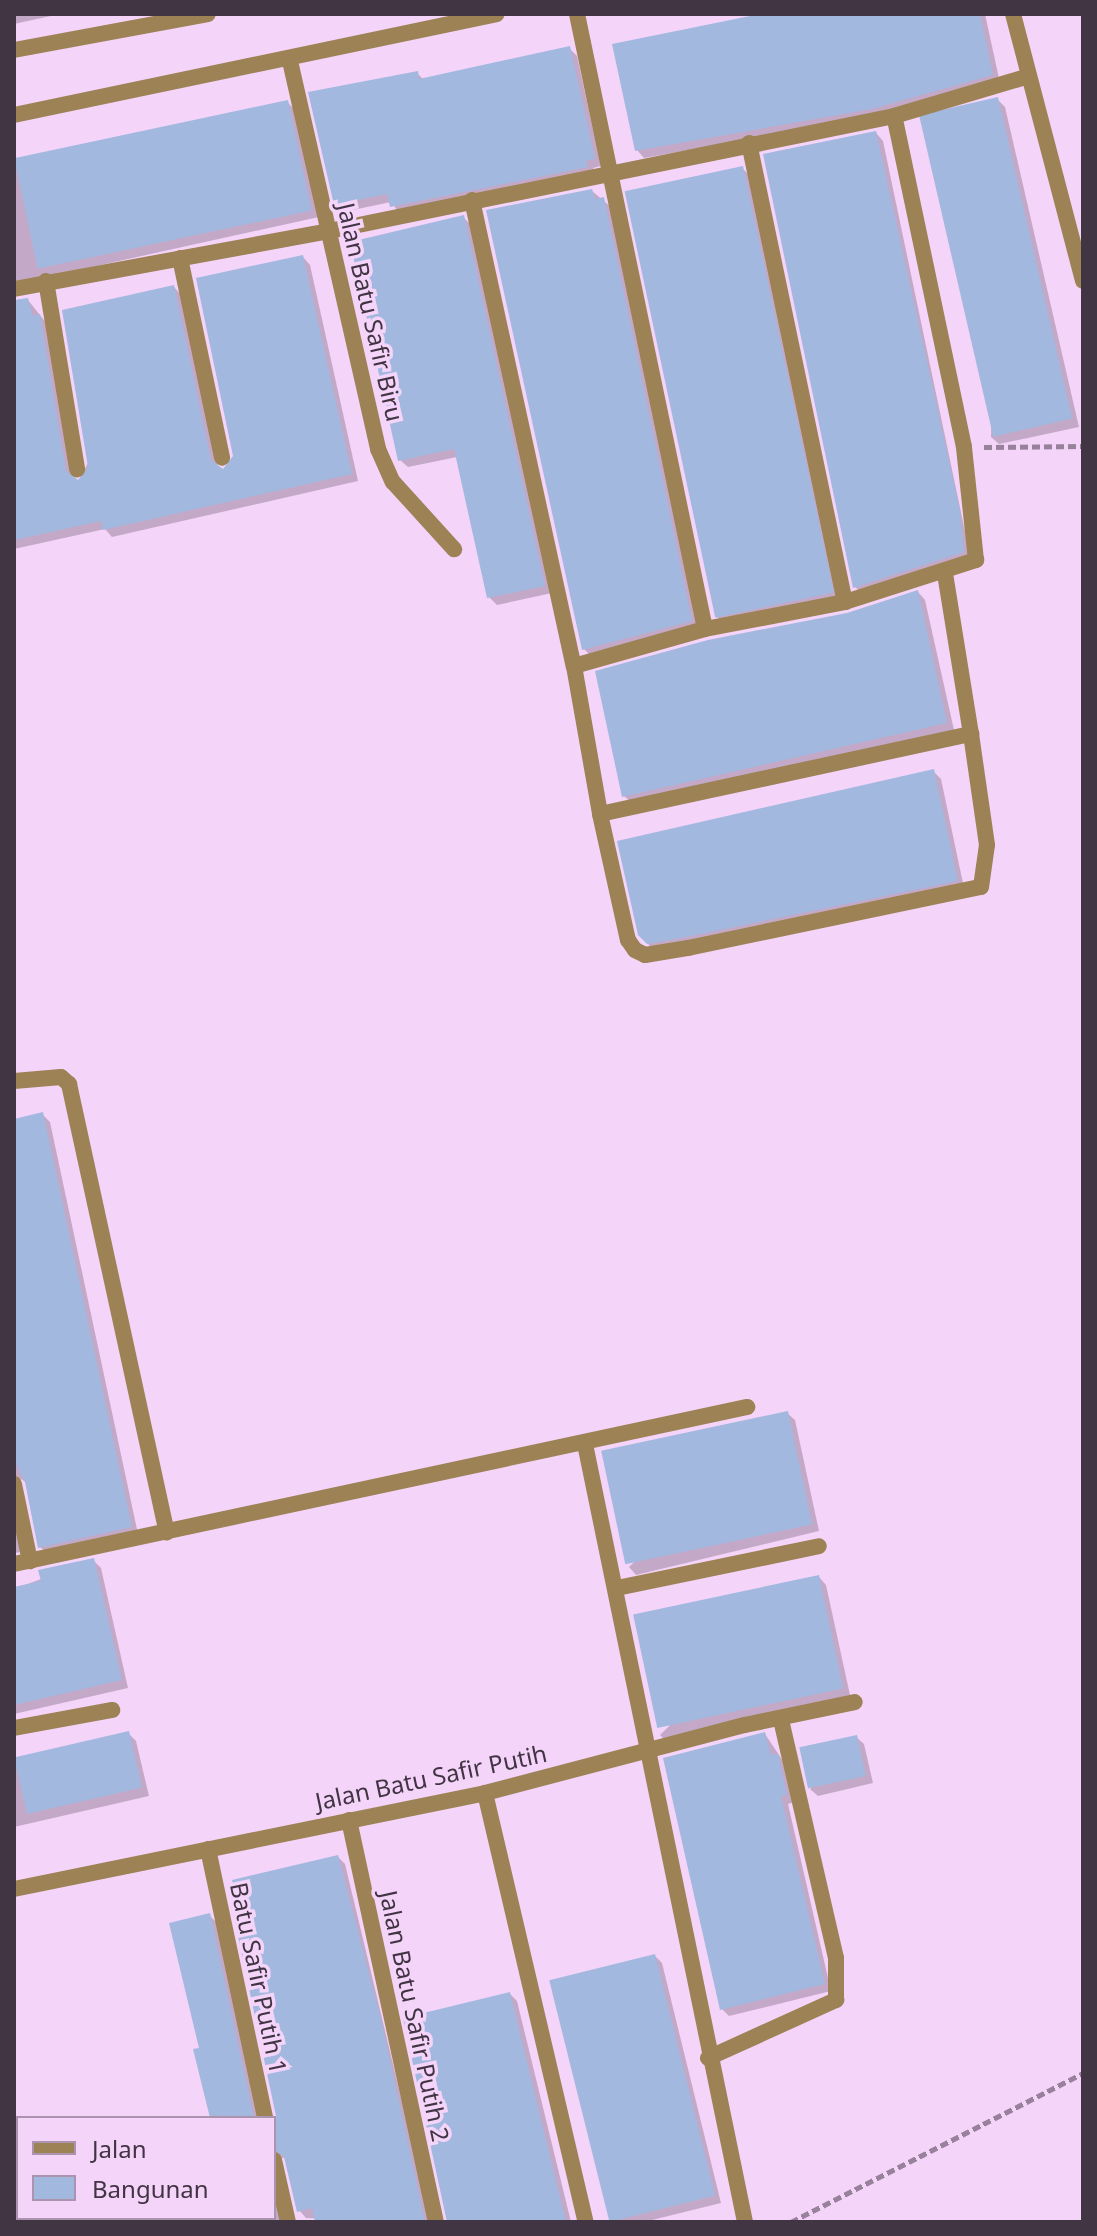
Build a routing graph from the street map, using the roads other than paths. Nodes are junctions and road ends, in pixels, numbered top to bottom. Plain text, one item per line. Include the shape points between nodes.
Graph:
1 (208, 14) edge
2 (497, 14) edge
3 (577, 14) edge
4 (1013, 14) edge
5 (14, 50) edge
6 (290, 61) junction
7 (1026, 77) junction
8 (14, 115) edge
9 (894, 116) junction
10 (749, 143) junction
11 (612, 174) junction
12 (1083, 193) edge
13 (1065, 197) junction
14 (472, 200) junction
15 (329, 231) junction
16 (180, 258) junction
17 (46, 281) junction
18 (1083, 281) edge
19 (14, 289) edge
20 (222, 458) dead end
21 (77, 469) dead end
22 (454, 549) dead end
23 (945, 573) junction
24 (845, 602) junction
25 (705, 629) junction
26 (574, 666) junction
27 (971, 734) junction
28 (600, 814) junction
29 (14, 1081) edge
30 (747, 1407) dead end
31 (585, 1444) junction
32 (14, 1484) edge
33 (167, 1532) junction
34 (819, 1546) dead end
35 (22, 1563) edge
36 (617, 1588) junction
37 (855, 1702) dead end
38 (112, 1710) dead end
39 (781, 1719) junction
40 (14, 1728) edge
41 (646, 1751) junction
42 (485, 1793) junction
43 (349, 1820) junction
44 (208, 1849) junction
45 (14, 1889) edge
46 (708, 2058) junction
47 (265, 2116) edge
48 (276, 2169) edge
49 (288, 2222) edge
50 (436, 2222) edge
51 (586, 2222) edge
52 (745, 2222) edge

1 - 5 street
2 - 6 street
3 - 11 street
4 - 7 street
6 - 8 street
6 - 15 street, Jalan Batu Safir Biru
7 - 9 street
7 - 13 street
9 - 10 street
9 - 23 street via 964,447 977,557
10 - 11 street
10 - 24 street
11 - 14 street
11 - 25 street
12 - 13 street
13 - 18 street
14 - 15 street
14 - 26 street
15 - 16 street
15 - 22 street, Jalan Batu Safir Biru via 383,464
16 - 17 street
16 - 20 street
17 - 19 street
17 - 21 street
23 - 24 street
23 - 27 street
24 - 25 street
25 - 26 street
26 - 28 street
27 - 28 street
27 - 28 street via 987,845 986,878 977,889 913,897 645,955 628,940
29 - 33 street via 52,1076 69,1084
30 - 31 street
31 - 33 street
31 - 36 street
32 - 35 street
33 - 35 street
34 - 36 street
36 - 41 street
37 - 39 street, Jalan Batu Safir Putih
38 - 40 street
39 - 41 street, Jalan Batu Safir Putih
39 - 46 street via 836,1958 836,2000
41 - 42 street, Jalan Batu Safir Putih
41 - 46 street
42 - 43 street, Jalan Batu Safir Putih
42 - 51 street
43 - 44 street, Jalan Batu Safir Putih
43 - 50 street, Jalan Batu Safir Putih 2
44 - 45 street, Jalan Batu Safir Putih
44 - 47 street, Batu Safir Putih 1
46 - 52 street
48 - 49 street

